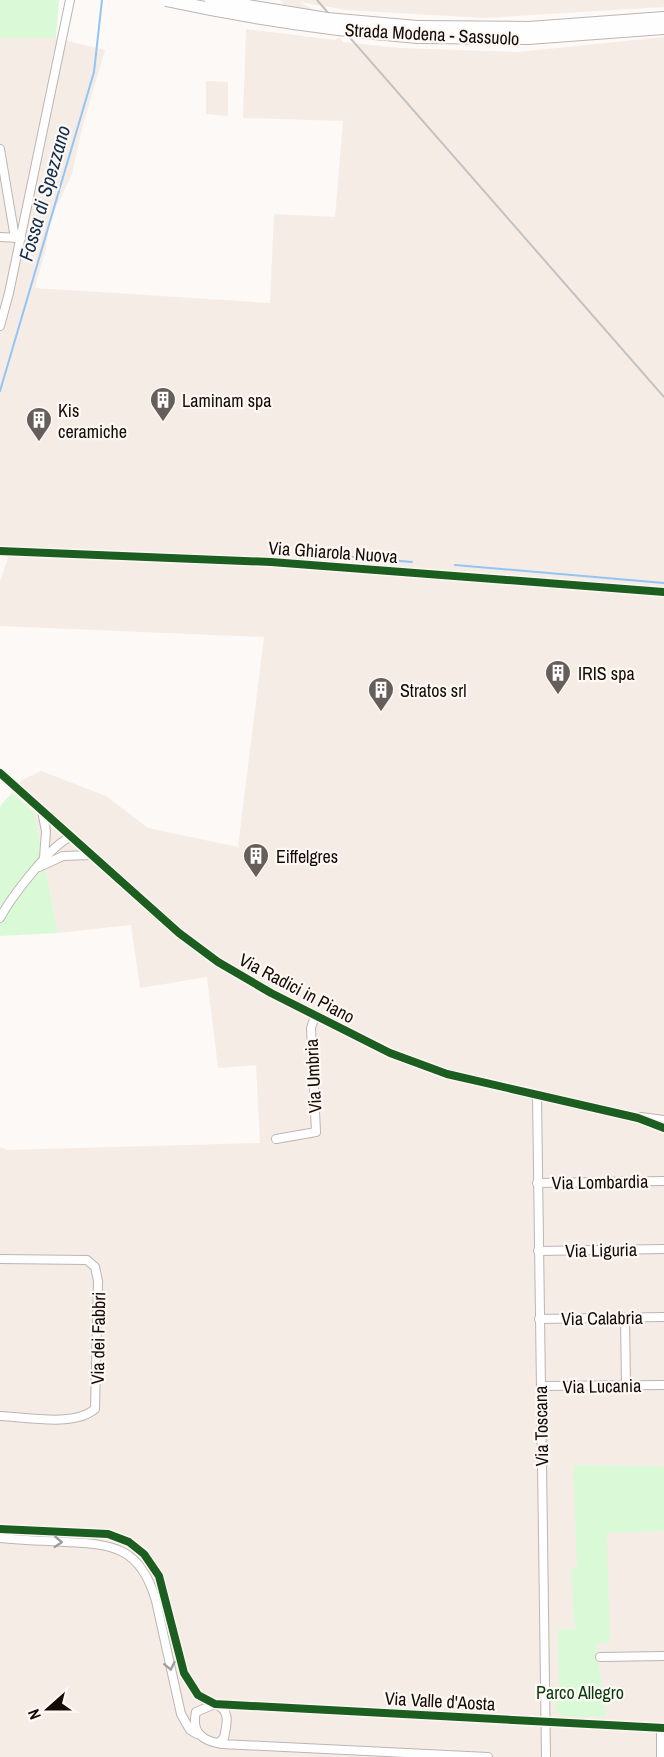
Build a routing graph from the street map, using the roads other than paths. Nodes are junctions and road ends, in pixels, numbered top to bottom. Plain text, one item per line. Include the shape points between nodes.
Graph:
1 (70, 0) edge
2 (166, 0) edge
3 (211, 0) edge
4 (664, 18) edge
5 (664, 28) edge
6 (417, 32) junction
7 (0, 149) edge
8 (0, 237) edge
9 (18, 238) junction
10 (0, 326) edge
11 (0, 551) edge
12 (664, 592) edge
13 (0, 773) edge
14 (41, 810) junction
15 (71, 837) junction
16 (92, 855) junction
17 (63, 856) junction
18 (44, 858) junction
19 (39, 867) junction
20 (0, 918) edge
21 (315, 1016) junction
22 (537, 1095) junction
23 (638, 1118) junction
24 (664, 1120) edge
25 (664, 1128) edge
26 (276, 1139) dead end
27 (664, 1180) edge
28 (537, 1183) junction
29 (664, 1249) edge
30 (538, 1251) junction
31 (0, 1259) edge
32 (664, 1317) edge
33 (625, 1318) junction
34 (539, 1319) junction
35 (626, 1385) junction
36 (664, 1385) edge
37 (541, 1386) junction
38 (0, 1416) edge
39 (0, 1529) edge
40 (0, 1538) edge
41 (664, 1656) edge
42 (600, 1658) dead end
43 (215, 1704) junction
44 (546, 1722) junction
45 (663, 1728) edge
46 (197, 1734) junction
47 (218, 1743) junction
48 (488, 1757) edge
49 (546, 1757) edge
50 (661, 1757) edge

1 - 9 street
2 - 6 highway, Strada Modena - Sassuolo, bridge via 328,29
3 - 6 highway, Strada Modena - Sassuolo, bridge
4 - 6 highway, Strada Modena - Sassuolo
5 - 6 highway, Strada Modena - Sassuolo via 528,38
7 - 9 street
8 - 9 street
9 - 10 street
11 - 12 street, Via Ghiarola Nuova via 271,562
13 - 14 street, Via Radici in Piano
14 - 15 street, Via Radici in Piano
14 - 18 street via 46,831
15 - 16 street, Via Radici in Piano
15 - 17 street
15 - 18 street
16 - 17 street
16 - 21 street, Via Radici in Piano via 212,958
17 - 19 street
18 - 19 street
19 - 20 street
21 - 22 street, Via Radici in Piano via 390,1053 447,1074
21 - 26 street, Via Umbria via 311,1028 316,1132
22 - 23 street, Via Radici in Piano
22 - 28 street, Via Toscana
23 - 24 street
23 - 25 street
27 - 28 street, Via Lombardia
28 - 30 street, Via Toscana
29 - 30 street, Via Liguria
30 - 34 street, Via Toscana
31 - 38 street, Via dei Fabbri via 87,1260 95,1267 98,1281 95,1409 87,1416 69,1420
32 - 33 street, Via Calabria
33 - 34 street, Via Calabria
33 - 35 street
34 - 37 street, Via Toscana
35 - 36 street, Via Lucania
35 - 37 street, Via Lucania
37 - 44 street, Via Toscana
39 - 43 street via 108,1534 129,1542 144,1554 159,1576 184,1673 198,1695
40 -> 46 street via 115,1546 135,1560 152,1584 181,1714
41 - 42 street
43 - 44 street, Via Valle d'Aosta
43 - 46 street via 196,1713 193,1723
43 - 47 street via 227,1713 224,1738
44 - 45 street, Via Valle d'Aosta
44 - 49 street, Via Toscana
45 - 50 street, Via Valle d'Aosta
46 - 47 street
47 - 48 street

